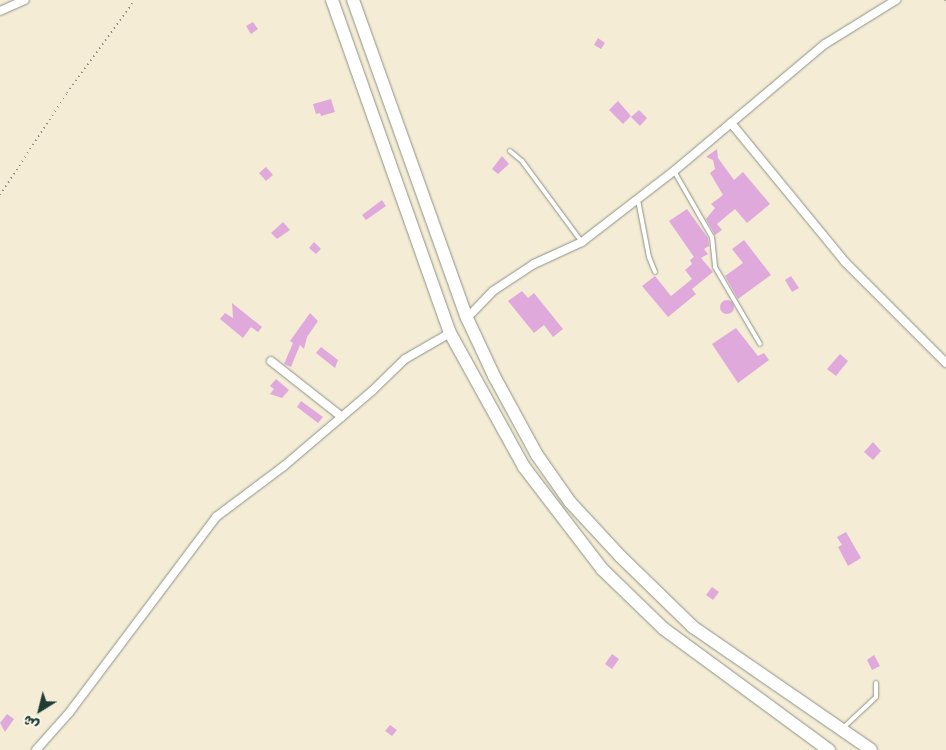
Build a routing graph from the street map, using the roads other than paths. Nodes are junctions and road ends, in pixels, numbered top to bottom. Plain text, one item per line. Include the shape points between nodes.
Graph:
1 (25, 0) edge
2 (332, 0) edge
3 (352, 0) edge
4 (896, 0) edge
5 (0, 11) edge
6 (731, 122) junction
7 (510, 151) dead end
8 (674, 171) junction
9 (638, 200) junction
10 (582, 242) junction
11 (655, 272) dead end
12 (467, 318) junction
13 (450, 333) junction
14 (760, 344) dead end
15 (271, 361) dead end
16 (946, 364) edge
17 (342, 417) junction
18 (876, 683) dead end
19 (842, 730) junction
20 (36, 750) edge
21 (829, 750) edge
22 (871, 750) edge

1 - 5 street
2 - 13 main road
3 - 12 main road
4 - 6 street via 825,44
6 - 8 street
6 - 16 street via 845,262
7 - 10 lane via 522,161
8 - 9 street
8 - 14 lane via 712,237 715,267
9 - 10 street
9 - 11 lane
10 - 12 street via 534,264 493,291
12 - 19 main road via 536,455 589,522 693,627
13 - 17 street via 405,359
13 - 21 main road via 524,467 602,570 664,628
15 - 17 street
17 - 20 street via 216,517 69,713
18 - 19 lane via 876,697
19 - 22 main road

